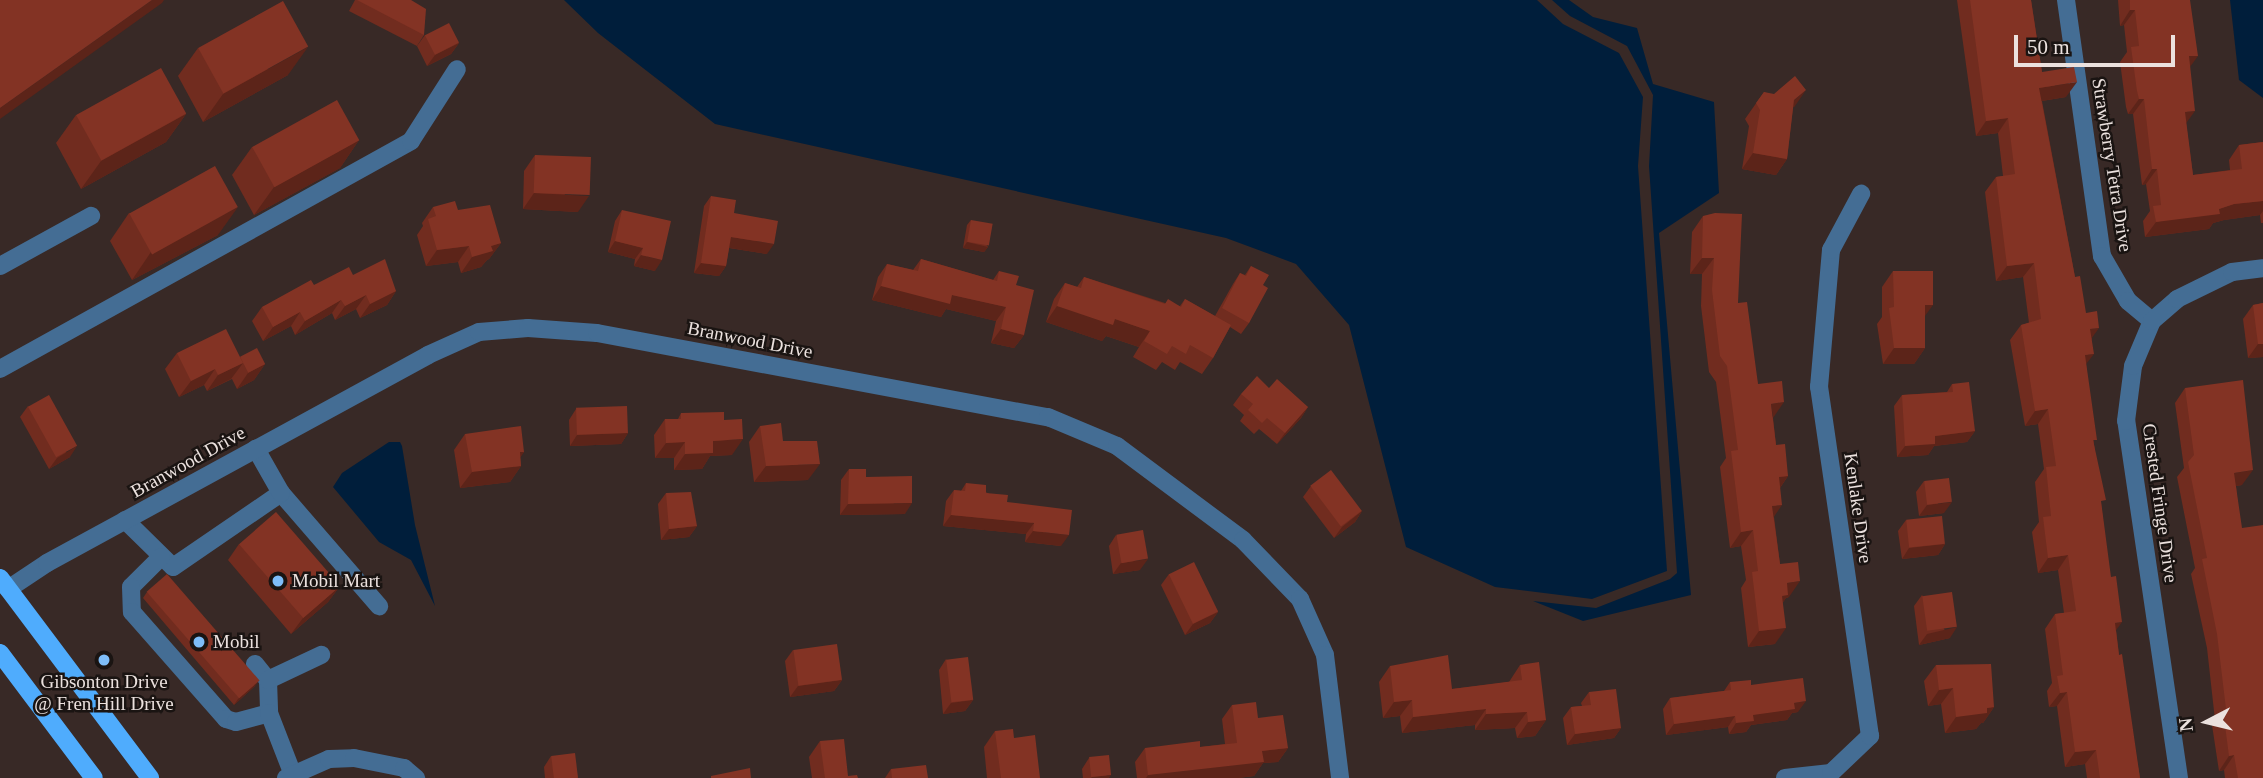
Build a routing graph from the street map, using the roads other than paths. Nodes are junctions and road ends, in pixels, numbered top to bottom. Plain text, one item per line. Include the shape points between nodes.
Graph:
1 (2066, 0) edge
2 (457, 69) dead end
3 (1861, 194) dead end
4 (91, 216) dead end
5 (0, 266) edge
6 (2263, 268) edge
7 (2152, 321) junction
8 (0, 369) edge
9 (256, 449) junction
10 (281, 493) junction
11 (125, 520) junction
12 (161, 557) junction
13 (4, 584) edge
14 (379, 606) dead end
15 (0, 653) edge
16 (321, 655) dead end
17 (255, 664) dead end
18 (268, 680) junction
19 (269, 713) junction
20 (289, 776) edge
21 (94, 778) edge
22 (150, 778) edge
23 (416, 778) edge
24 (1340, 778) edge
25 (1785, 778) edge
26 (2179, 778) edge

1 - 7 street, Strawberry Tetra Drive via 2102,256 2128,301
2 - 8 street via 411,141
3 - 25 street, Kenlake Drive via 1830,250 1819,387 1870,736 1831,773
4 - 5 street
6 - 7 street, Crested Fringe Drive via 2232,272 2177,299
7 - 26 street, Crested Fringe Drive via 2133,366 2126,421
9 - 10 street
9 - 11 street, Branwood Drive
9 - 24 street, Branwood Drive via 479,332 528,328 597,333 1048,417 1117,446 1243,540 1300,599 1325,655
10 - 12 street via 173,568
10 - 14 street
11 - 12 street
11 - 13 street, Branwood Drive
12 - 19 street via 131,587 132,612 226,719 236,722
13 - 22 main road
15 - 21 main road
16 - 18 street
17 - 18 street
18 - 19 street
19 - 20 street
20 - 23 street via 329,760 354,758 404,768

